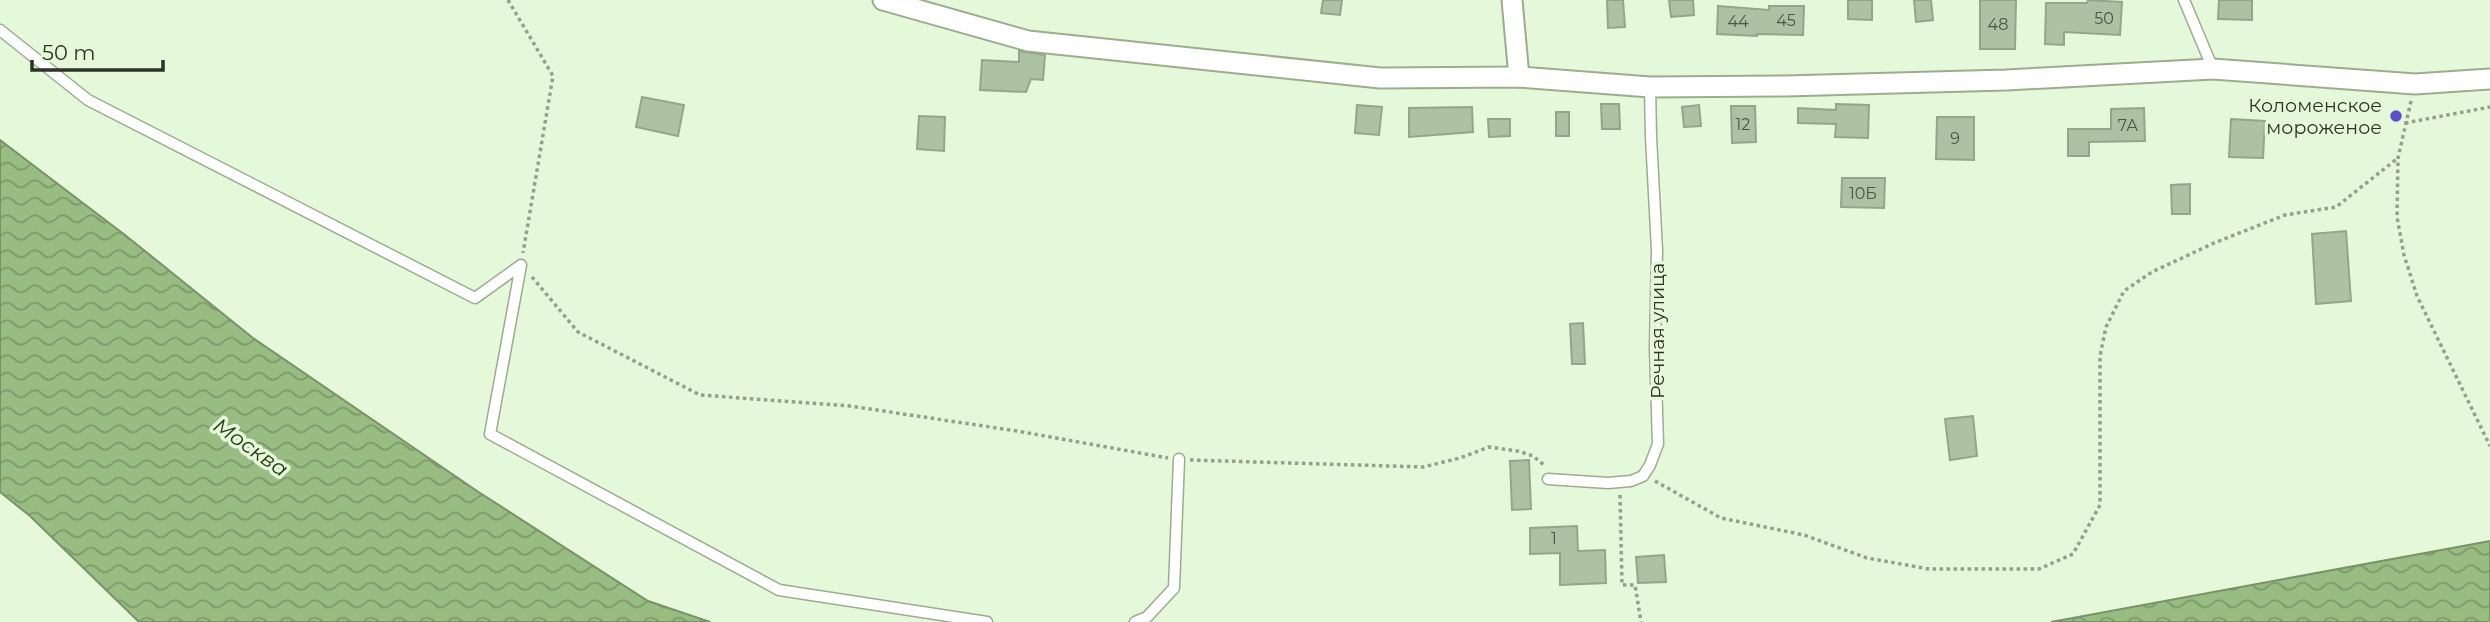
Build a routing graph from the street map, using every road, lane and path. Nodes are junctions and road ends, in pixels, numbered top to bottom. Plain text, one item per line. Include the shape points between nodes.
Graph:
1 (508, 0) edge
2 (883, 0) edge
3 (1512, 0) edge
4 (2183, 0) edge
5 (0, 30) edge
6 (2213, 69) junction
7 (1519, 76) junction
8 (2490, 79) edge
9 (2415, 84) junction
10 (1650, 87) junction
11 (2490, 107) edge
12 (2404, 126) junction
13 (2398, 158) junction
14 (522, 265) junction
15 (2490, 446) edge
16 (1179, 460) junction
17 (1643, 476) junction
18 (1554, 480) joint
19 (1620, 482) junction
20 (987, 622) edge
21 (1135, 622) edge
22 (1641, 622) edge

1 - 14 path via 553,76
2 - 7 street via 1028,41 1380,78
3 - 7 street
4 - 6 lane
5 - 14 lane via 88,100 475,298
6 - 9 street
6 - 10 street via 2006,80
7 - 10 street
8 - 9 street
9 - 12 path
10 - 17 lane, Речная улица via 1658,444
11 - 12 path
12 - 13 path
13 - 15 path via 2398,217 2404,256 2417,296
13 - 17 path via 2336,207 2285,215 2201,249 2124,290 2106,327 2100,356 2100,505 2073,554 2039,569 1930,569 1867,558 1804,535 1721,518
14 - 16 path via 578,332 700,395 850,406
14 - 20 lane via 490,434 779,590
16 - 18 path via 1423,467 1489,447 1533,456
16 - 21 lane via 1174,588 1147,617
17 - 19 lane
18 - 19 lane
19 - 22 path via 1622,585 1635,585

